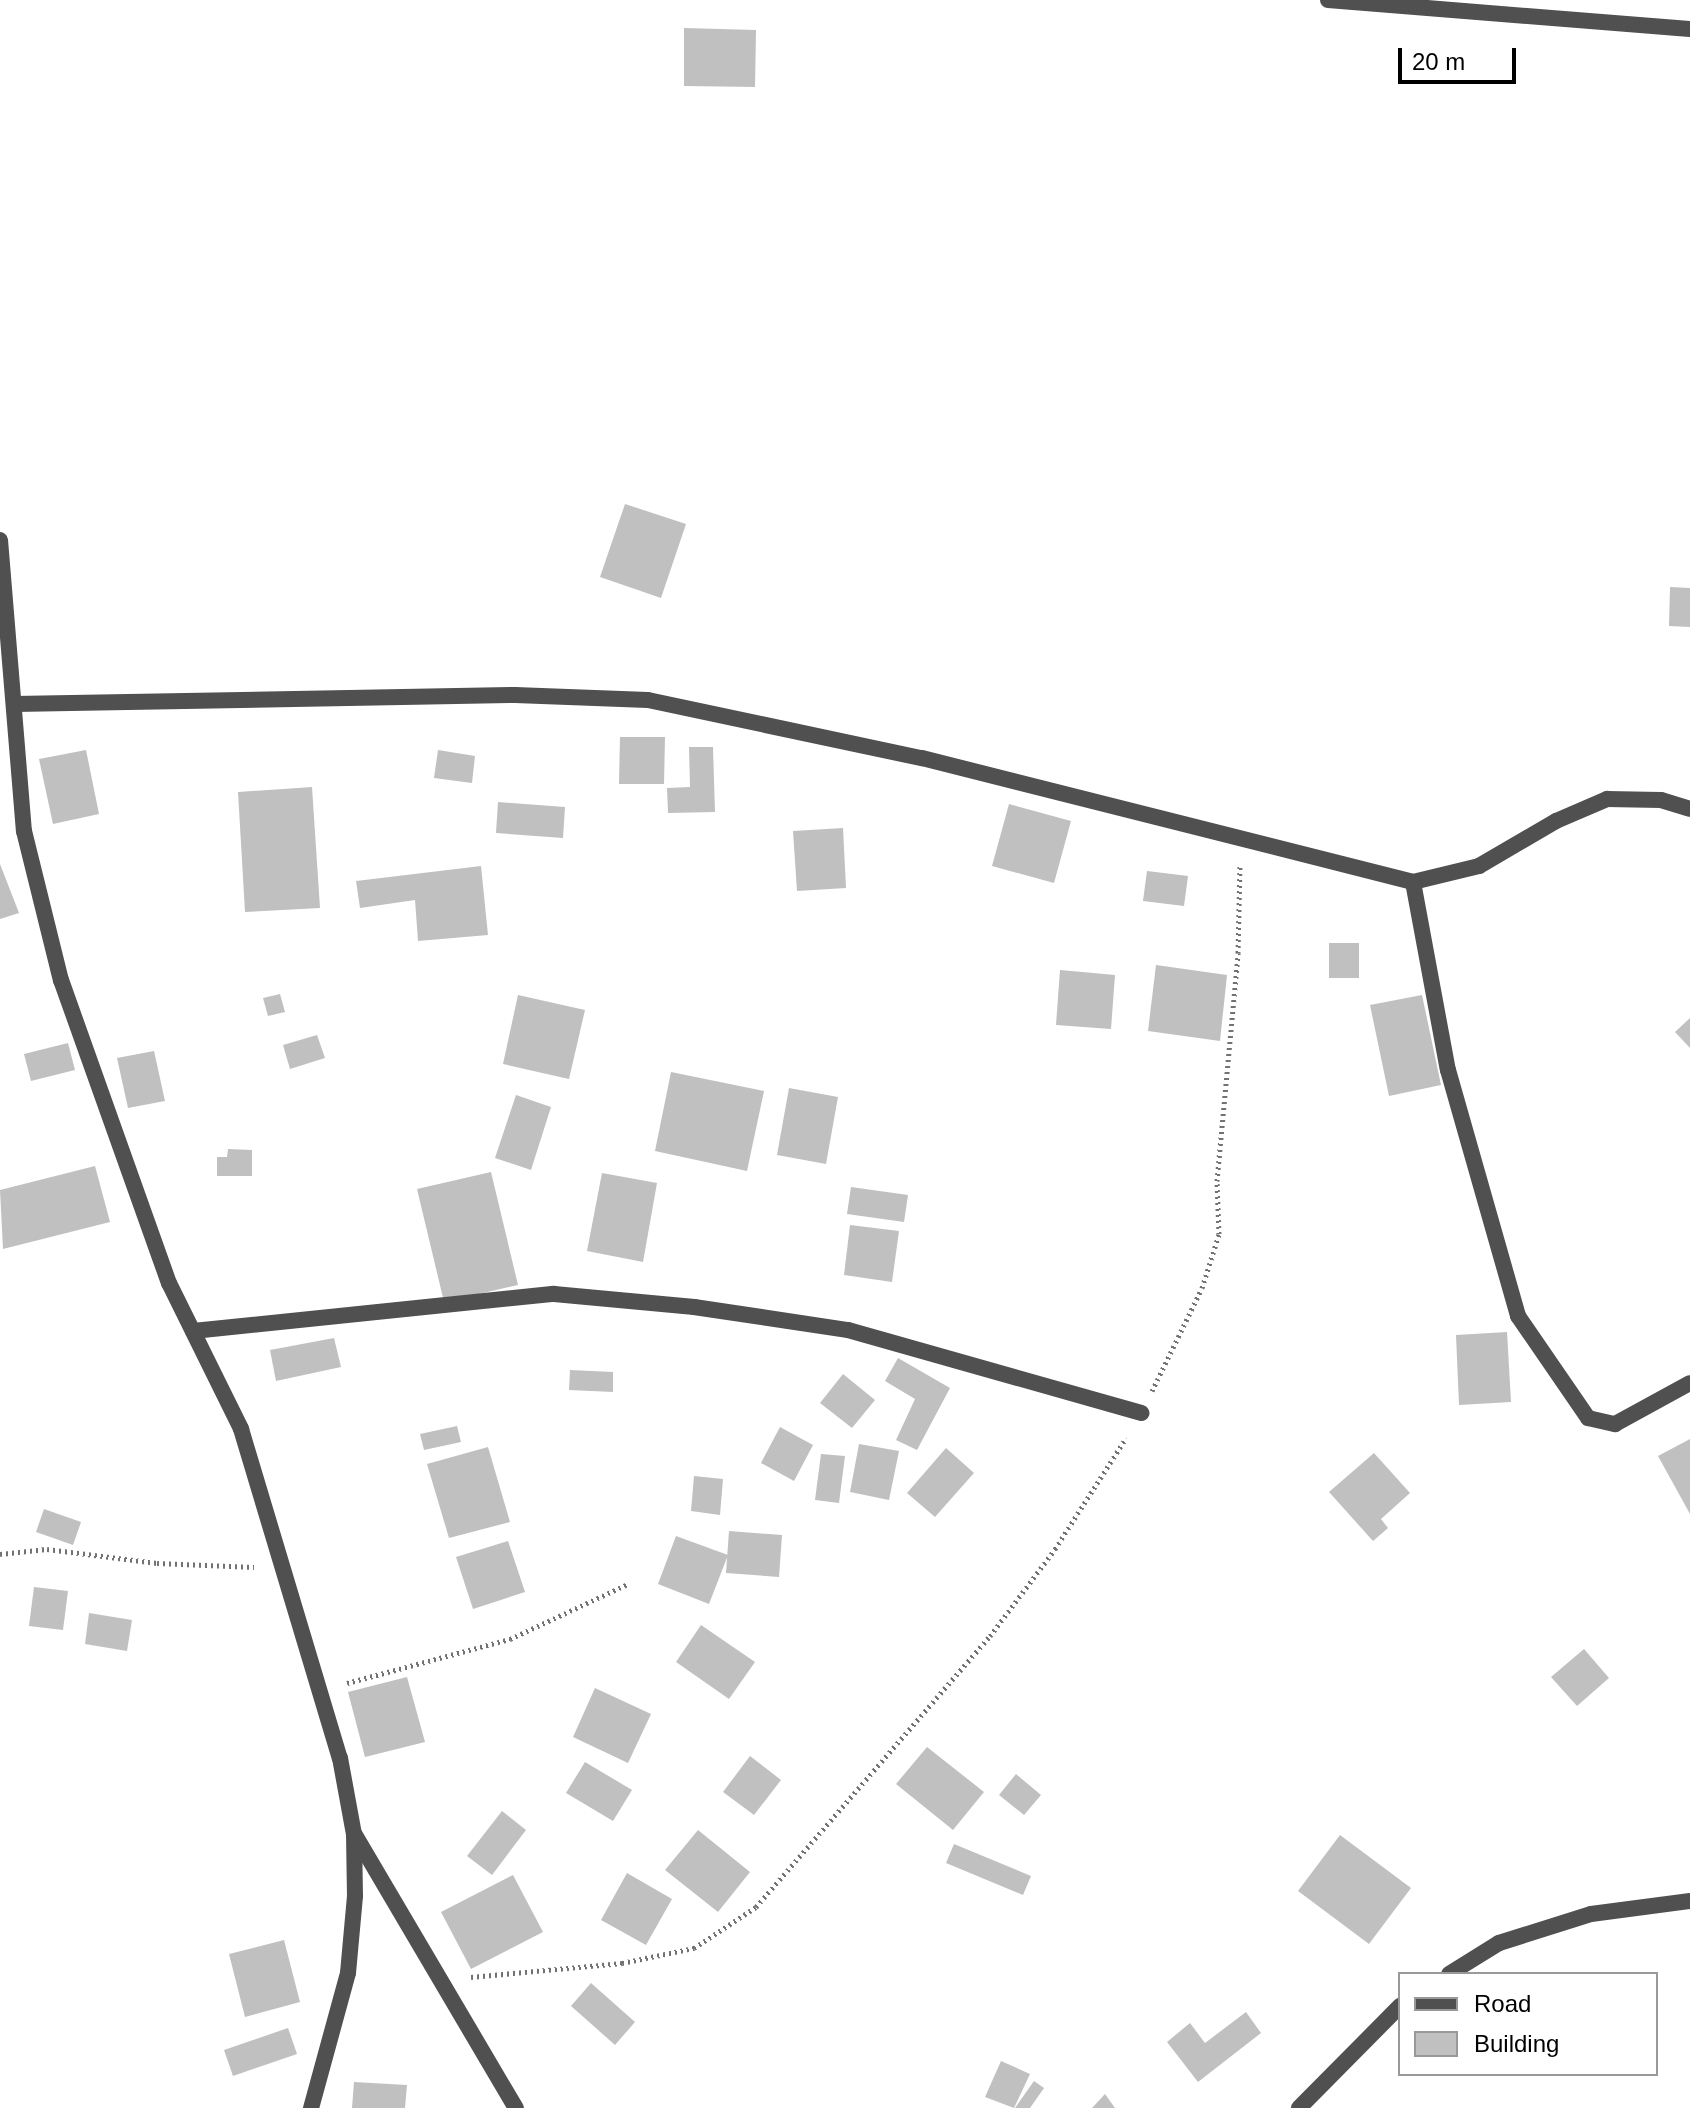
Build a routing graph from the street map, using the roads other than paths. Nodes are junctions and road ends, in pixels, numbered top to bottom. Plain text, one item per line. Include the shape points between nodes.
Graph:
1 (1328, 0) edge
2 (1690, 29) edge
3 (0, 540) edge
4 (6, 678) edge
5 (14, 704) junction
6 (1690, 809) edge
7 (1413, 882) junction
8 (193, 1331) junction
9 (1690, 1383) edge
10 (1141, 1413) road end
11 (354, 1834) junction
12 (1690, 1901) edge
13 (1452, 1972) edge
14 (1398, 2008) edge
15 (311, 2108) edge
16 (516, 2108) edge
17 (1299, 2108) edge

1 - 2 street
3 - 4 street
4 - 5 street
5 - 7 street via 515,695 648,700 922,758
5 - 8 street via 24,831 61,980 169,1283
6 - 7 street via 1661,800 1607,799 1556,821 1479,866
7 - 9 street via 1448,1070 1518,1316 1588,1418 1615,1424
8 - 10 street via 554,1294 694,1307 848,1330
8 - 11 street via 241,1429 323,1690
11 - 15 street via 348,1973
11 - 16 street
12 - 13 street via 1591,1914 1499,1943
14 - 17 street

